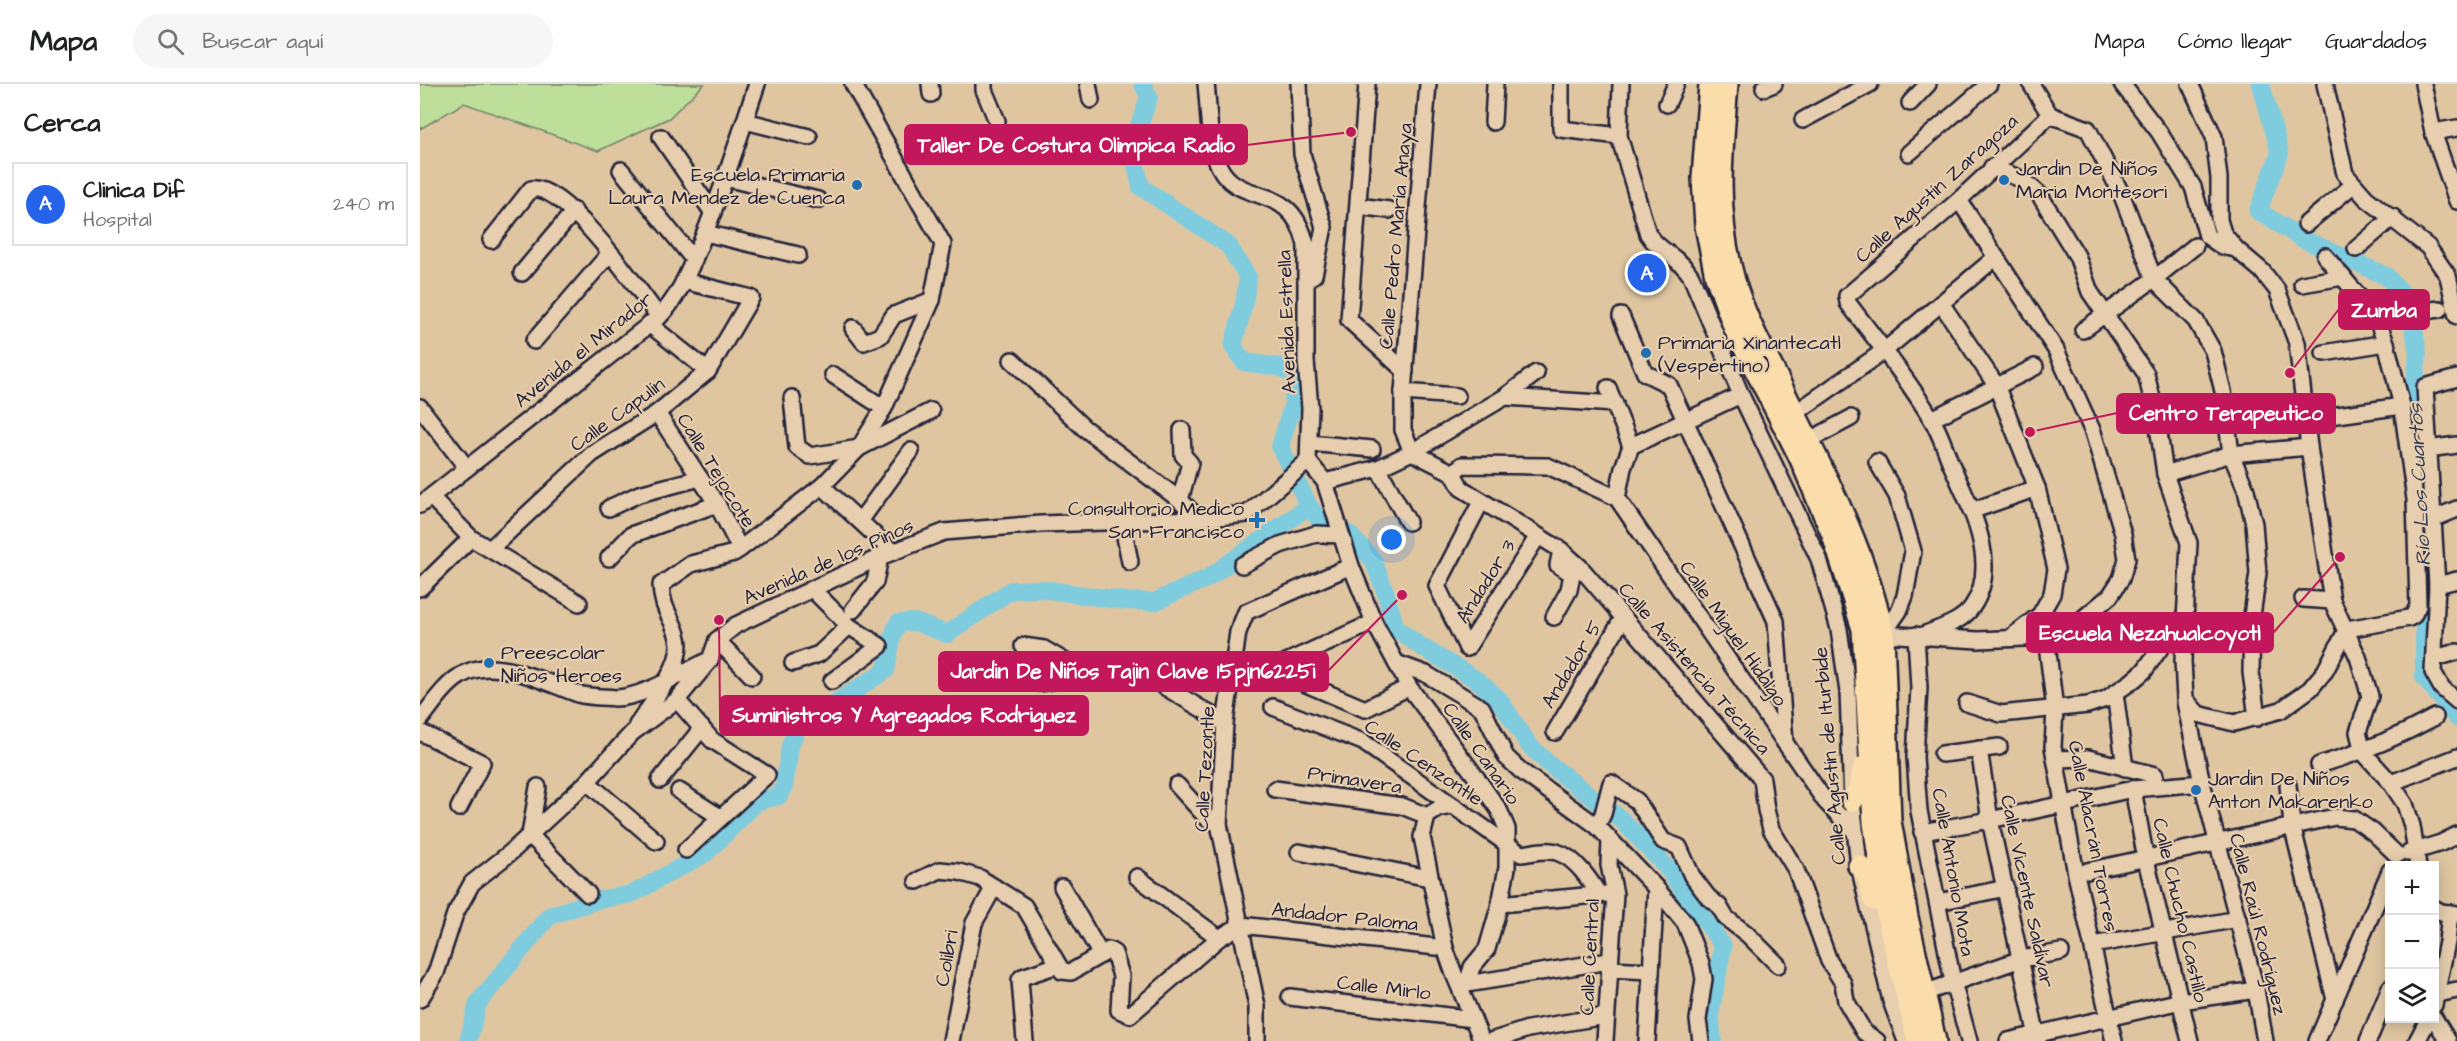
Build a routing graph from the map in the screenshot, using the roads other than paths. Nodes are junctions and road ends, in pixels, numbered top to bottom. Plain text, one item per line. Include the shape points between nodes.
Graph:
1 (757, 84) edge
2 (853, 84) edge
3 (984, 84) edge
4 (1088, 84) edge
5 (1206, 84) edge
6 (1299, 84) edge
7 (1367, 84) edge
8 (1428, 84) edge
9 (1495, 84) edge
10 (1561, 84) edge
11 (1621, 84) edge
12 (1676, 84) edge
13 (1710, 84) edge
14 (1727, 84) edge
15 (1870, 84) edge
16 (1928, 84) edge
17 (1989, 84) edge
18 (2031, 84) edge
19 (2122, 84) edge
20 (2190, 84) edge
21 (2325, 84) edge
22 (2423, 84) edge
23 (1091, 100) dead end
24 (1910, 103) dead end
25 (1667, 104) dead end
26 (2050, 115) junction
27 (1803, 120) dead end
28 (745, 121) junction
29 (997, 121) dead end
30 (1493, 122) dead end
31 (2457, 128) edge
32 (2433, 132) junction
33 (1619, 136) junction
34 (661, 137) dead end
35 (809, 137) dead end
36 (1909, 153) dead end
37 (1992, 167) junction
38 (621, 170) dead end
39 (2452, 170) edge
40 (725, 178) junction
41 (2353, 185) junction
42 (818, 200) dead end
43 (1959, 200) junction
44 (2457, 201) edge
45 (1358, 206) junction
46 (1389, 210) dead end
47 (574, 212) junction
48 (713, 213) junction
49 (2393, 217) junction
50 (2306, 224) dead end
51 (705, 233) junction
52 (491, 240) dead end
53 (2195, 246) dead end
54 (2236, 249) junction
55 (2356, 249) dead end
56 (610, 253) junction
57 (798, 255) dead end
58 (2325, 256) dead end
59 (1995, 258) junction
60 (694, 260) junction
61 (522, 273) dead end
62 (2343, 277) junction
63 (2154, 279) junction
64 (1306, 280) junction
65 (684, 281) junction
66 (2302, 284) dead end
67 (932, 300) junction
68 (1941, 303) junction
69 (2434, 310) dead end
70 (1621, 316) dead end
71 (2105, 316) junction
72 (2457, 316) edge
73 (2376, 317) junction
74 (654, 320) junction
75 (853, 328) dead end
76 (2083, 330) dead end
77 (534, 341) dead end
78 (2386, 343) junction
79 (1884, 351) junction
80 (2324, 353) dead end
81 (1737, 358) junction
82 (1012, 360) dead end
83 (2035, 367) dead end
84 (1405, 370) junction
85 (708, 371) junction
86 (1536, 373) dead end
87 (833, 375) dead end
88 (2457, 378) edge
89 (1996, 385) junction
90 (1608, 388) dead end
91 (1403, 392) junction
92 (1741, 395) junction
93 (1457, 396) dead end
94 (1505, 397) junction
95 (792, 398) dead end
96 (1615, 404) junction
97 (420, 406) edge
98 (2402, 406) junction
99 (884, 408) junction
100 (931, 411) dead end
101 (657, 413) junction
102 (1794, 414) junction
103 (2330, 416) dead end
104 (1851, 418) dead end
105 (1932, 419) junction
106 (1684, 420) junction
107 (1182, 430) dead end
108 (1809, 441) junction
109 (1309, 443) junction
110 (2457, 445) edge
111 (1631, 446) junction
112 (2309, 447) junction
113 (859, 448) junction
114 (1372, 449) dead end
115 (2428, 449) junction
116 (911, 451) dead end
117 (1412, 452) junction
118 (2231, 454) junction
119 (1308, 461) junction
120 (1877, 462) dead end
121 (467, 468) junction
122 (1378, 468) junction
123 (1453, 473) junction
124 (2165, 474) junction
125 (700, 478) junction
126 (1325, 482) junction
127 (822, 486) junction
128 (2037, 488) junction
129 (1617, 498) junction
130 (1180, 500) junction
131 (425, 501) edge
132 (1481, 501) junction
133 (717, 504) junction
134 (609, 508) dead end
135 (2457, 509) edge
136 (1971, 511) junction
137 (1199, 519) junction
138 (2433, 519) junction
139 (860, 521) junction
140 (1122, 521) junction
141 (1408, 522) dead end
142 (1341, 535) junction
143 (1538, 536) junction
144 (471, 538) junction
145 (490, 549) junction
146 (740, 549) junction
147 (1561, 550) junction
148 (886, 554) junction
149 (609, 558) dead end
150 (1130, 562) dead end
151 (1242, 565) dead end
152 (1351, 566) junction
153 (2457, 580) edge
154 (2438, 585) junction
155 (420, 588) edge
156 (812, 589) junction
157 (2303, 599) dead end
158 (2332, 601) junction
159 (579, 603) dead end
160 (853, 610) dead end
161 (1554, 617) dead end
162 (1623, 618) junction
163 (2185, 618) junction
164 (1374, 622) junction
165 (849, 626) junction
166 (2347, 629) junction
167 (1883, 634) junction
168 (1919, 636) junction
169 (2046, 637) junction
170 (2010, 638) junction
171 (717, 640) junction
172 (1023, 646) dead end
173 (2457, 652) edge
174 (2435, 658) junction
175 (710, 660) junction
176 (793, 663) dead end
177 (1396, 663) junction
178 (1088, 675) junction
179 (752, 676) dead end
180 (667, 679) junction
181 (832, 681) dead end
182 (1040, 683) dead end
183 (1409, 687) junction
184 (2115, 693) junction
185 (2185, 699) junction
186 (677, 700) junction
187 (2457, 701) edge
188 (1967, 704) dead end
189 (1273, 707) dead end
190 (2055, 709) junction
191 (2435, 717) dead end
192 (2257, 718) junction
193 (420, 720) edge
194 (1225, 723) junction
195 (702, 728) junction
196 (420, 732) edge
197 (1555, 732) dead end
198 (632, 733) junction
199 (1869, 733) junction
200 (1785, 743) junction
201 (1999, 747) dead end
202 (1979, 748) junction
203 (2363, 752) junction
204 (1942, 754) dead end
205 (2457, 757) edge
206 (2055, 759) junction
207 (2319, 765) dead end
208 (2125, 768) junction
209 (2155, 775) dead end
210 (660, 780) dead end
211 (587, 782) junction
212 (2202, 783) junction
213 (2391, 783) junction
214 (1177, 785) dead end
215 (2288, 785) dead end
216 (538, 787) dead end
217 (1275, 789) dead end
218 (2133, 789) junction
219 (679, 792) dead end
220 (1852, 801) junction
221 (2064, 805) junction
222 (1452, 806) junction
223 (459, 808) dead end
224 (1427, 816) junction
225 (720, 817) junction
226 (1600, 820) junction
227 (1990, 820) junction
228 (1219, 824) junction
229 (2292, 825) junction
230 (1854, 831) junction
231 (1922, 832) junction
232 (530, 835) junction
233 (2457, 835) edge
234 (1610, 840) junction
235 (656, 841) dead end
236 (2218, 841) junction
237 (1509, 846) junction
238 (686, 850) dead end
239 (1299, 852) dead end
240 (2417, 859) edge
241 (2146, 860) junction
242 (2394, 860) edge
243 (1859, 866) junction
244 (2088, 871) dead end
245 (1137, 877) dead end
246 (1429, 878) junction
247 (917, 880) dead end
248 (2385, 884) edge
249 (994, 887) junction
250 (1062, 887) dead end
251 (1656, 888) junction
252 (2006, 888) junction
253 (588, 894) dead end
254 (1615, 894) junction
255 (1599, 895) junction
256 (1938, 902) junction
257 (1500, 904) junction
258 (2439, 910) edge
259 (2454, 914) edge
260 (2238, 919) junction
261 (1241, 925) junction
262 (2166, 932) junction
263 (1219, 938) junction
264 (2093, 945) junction
265 (1445, 948) junction
266 (2061, 952) dead end
267 (1101, 955) junction
268 (2021, 959) junction
269 (1058, 965) junction
270 (1609, 965) junction
271 (1778, 965) dead end
272 (1651, 971) junction
273 (1953, 982) junction
274 (2439, 985) edge
275 (1464, 986) junction
276 (2256, 990) junction
277 (2457, 990) edge
278 (1290, 997) dead end
279 (1916, 998) junction
280 (2439, 998) edge
281 (420, 999) edge
282 (2335, 1000) junction
283 (2385, 1000) edge
284 (2181, 1001) junction
285 (1606, 1016) junction
286 (2109, 1017) junction
287 (1473, 1019) junction
288 (2426, 1023) edge
289 (2437, 1023) edge
290 (2037, 1038) edge
291 (951, 1041) edge
292 (1025, 1041) edge
293 (1257, 1041) edge
294 (1482, 1041) edge
295 (1491, 1041) edge
296 (1605, 1041) edge
297 (1647, 1041) edge
298 (1701, 1041) edge
299 (1877, 1041) edge
300 (1906, 1041) edge
301 (1918, 1041) edge
302 (1935, 1041) edge
303 (1970, 1041) edge
304 (2008, 1041) edge
305 (2114, 1041) edge
306 (2190, 1041) edge
307 (2265, 1041) edge
308 (2317, 1041) edge
309 (2368, 1041) edge
310 (2417, 1041) edge
311 (2448, 1041) edge

1 - 28 street, Avenida el Mirador
2 - 67 street via 943,244
3 - 29 street
4 - 23 street
5 - 64 street, Avenida Estrella via 1218,165 1235,185 1277,201 1292,213 1306,245
6 - 64 street via 1302,154 1324,227 1314,275
7 - 45 street
8 - 84 street, Calle Pedro María Anaya
9 - 30 street
10 - 33 street via 1561,129
11 - 33 street, Calle Agustín de Iturbide
12 - 25 street
13 - 81 highway via 1703,177 1706,226 1716,276 1735,329
14 - 102 highway via 1719,179 1722,226 1732,272 1751,324
15 - 27 street
16 - 24 street
17 - 36 street
18 - 26 street
19 - 54 street via 2159,132 2193,187 2207,236 2220,246
20 - 54 street via 2214,137 2219,220 2223,233
21 - 41 street via 2345,174
22 - 32 street
26 - 37 street, Calle Agustín Zaragoza
26 - 63 street via 2088,129 2121,193
28 - 35 street
28 - 40 street, Avenida el Mirador
31 - 32 street
32 - 39 street
33 - 81 street, Calle Agustín de Iturbide via 1647,234 1654,245 1687,269
34 - 48 street
37 - 43 street, Calle Agustín Zaragoza
37 - 71 street, Calle Raúl Rodríguez via 2023,180 2039,194 2077,256 2090,292
38 - 60 street
39 - 44 street
40 - 42 street
40 - 48 street, Avenida el Mirador
41 - 49 street
41 - 50 street
43 - 59 street
43 - 79 street, Calle Agustín Zaragoza via 1847,296 1848,303
45 - 46 street
45 - 84 street via 1349,320
47 - 52 street via 541,189 531,189
47 - 56 street
47 - 61 street
48 - 51 street, Avenida el Mirador
49 - 55 street
49 - 72 street via 2428,247 2448,276
51 - 57 street
51 - 60 street, Avenida el Mirador
53 - 63 street
54 - 112 street via 2277,290 2297,343
56 - 74 street
56 - 77 street
58 - 62 street
59 - 68 street
59 - 169 street via 2056,350 2093,432 2127,559 2110,596 2074,626
60 - 65 street, Avenida el Mirador
62 - 66 street
62 - 73 street
63 - 71 street
63 - 118 street via 2196,321 2213,351
64 - 109 street, Avenida Estrella
65 - 74 street, Avenida el Mirador via 671,304
65 - 85 street, Calle Capulín via 751,298
67 - 75 street via 894,315 880,336 864,342
67 - 99 street
68 - 79 street
68 - 89 street
69 - 73 street
70 - 106 street via 1645,373 1669,385
71 - 76 street
71 - 124 street, Calle Raúl Rodríguez via 2146,374
73 - 78 street
74 - 85 street
74 - 121 street, Avenida el Mirador
78 - 80 street
78 - 98 street
79 - 102 street
79 - 105 street
81 - 92 street, Calle Agustín de Iturbide
81 - 199 highway via 1800,457 1833,536 1863,629
82 - 130 street via 1084,428
83 - 89 street
84 - 91 street, Calle Pedro María Anaya
85 - 101 street, Calle Capulín
86 - 94 street
87 - 99 street
88 - 115 street via 2425,387
89 - 105 street
89 - 128 street
90 - 96 street
91 - 93 street
91 - 117 street, Calle Pedro María Anaya via 1403,430
92 - 106 street
92 - 220 street, Calle Agustín de Iturbide via 1819,559 1839,629 1848,692
94 - 96 street
94 - 117 street
95 - 113 street via 797,447 810,456
96 - 111 street
97 - 121 street
98 - 103 street
98 - 166 street via 2415,499 2418,606 2409,618
99 - 113 street
100 - 113 street
101 - 125 street, Calle Tejocote
101 - 145 street, Calle Capulín via 592,454
102 - 108 highway
104 - 108 street
105 - 136 street
106 - 111 street
106 - 200 street via 1776,621
107 - 130 street via 1183,455 1190,463
108 - 167 highway via 1850,526
109 - 114 street
109 - 119 street, Avenida Estrella
110 - 115 street
111 - 129 street
112 - 118 street
112 - 158 street
113 - 127 street
115 - 138 street
116 - 139 street
117 - 122 street
117 - 123 street
118 - 124 street
118 - 192 street via 2246,490 2254,524 2258,573 2251,672
119 - 126 street
119 - 137 street, Avenida de los Pinos via 1246,514
120 - 167 street via 1897,496 1913,551 1905,596
121 - 131 street, Avenida el Mirador
122 - 126 street
122 - 141 street
123 - 129 street via 1462,465 1548,466
123 - 132 street, Calle Asistencia Técnica via 1461,488
124 - 163 street, Calle Raúl Rodríguez via 2189,543
125 - 133 street, Calle Tejocote
125 - 134 street via 639,494
126 - 142 street, Calle Canario
127 - 139 street
127 - 146 street
128 - 136 street
128 - 170 street via 2056,569 2052,594 2040,615
129 - 200 street, Calle Miguel Hidalgo
130 - 137 street
131 - 144 street
132 - 143 street, Calle Asistencia Técnica
132 - 143 street, Andador 3 via 1437,586 1467,648
133 - 146 street, Calle Tejocote
133 - 149 street via 631,536
135 - 138 street
136 - 168 street via 1981,544 1984,575 1980,593 1959,620
137 - 140 street, Avenida de los Pinos
138 - 154 street
139 - 148 street
140 - 148 street, Avenida de los Pinos via 944,532
140 - 150 street
142 - 151 street via 1316,534 1280,545
142 - 152 street, Calle Canario
143 - 147 street, Calle Asistencia Técnica
144 - 145 street
144 - 155 street
145 - 159 street
146 - 180 street via 691,564 661,585 662,601 678,635 680,649
147 - 161 street via 1558,565 1572,574 1569,590
147 - 162 street, Calle Asistencia Técnica
148 - 156 street, Avenida de los Pinos
148 - 160 street via 875,582
152 - 164 street, Calle Canario
152 - 194 street, Calle Tezontle via 1246,612 1238,632
153 - 154 street
154 - 174 street
156 - 165 street
156 - 171 street, Avenida de los Pinos via 736,625
157 - 158 street
158 - 166 street
162 - 197 street, Andador 5
162 - 299 street, Calle Asistencia Técnica via 1762,779 1771,829 1797,870 1829,961 1843,983 1846,1002 1864,1032
163 - 184 street via 2144,671
163 - 185 street, Calle Raúl Rodríguez
164 - 177 street, Calle Canario
164 - 183 street via 1271,669 1365,709
165 - 176 street via 819,654
165 - 181 street via 880,646
166 - 192 street via 2310,690 2281,710
166 - 203 street via 2370,696 2358,732
167 - 168 street
167 - 279 highway via 1890,821
168 - 170 street
168 - 231 street, Calle Antonio Mota via 1915,757
169 - 170 street
169 - 190 street, Calle Alacrán Torres
171 - 175 street
171 - 179 street
172 - 178 street via 1044,649
173 - 174 street
174 - 187 street via 2433,672 2442,688
175 - 180 street
175 - 186 street
177 - 183 street, Calle Canario
177 - 226 street via 1433,678 1482,708 1506,757 1521,771
178 - 182 street
178 - 194 street via 1155,681
180 - 193 street via 643,693 617,698 580,695 516,672 483,668 461,675
180 - 198 street
183 - 237 street, Calle Canario via 1499,810
184 - 190 street via 2088,705
184 - 208 street
185 - 192 street via 2198,714 2216,720 2234,723
185 - 212 street, Calle Raúl Rodríguez
186 - 195 street
186 - 198 street
188 - 190 street via 2001,714
189 - 222 street, Calle Cenzontle via 1363,742
190 - 206 street, Calle Alacrán Torres
191 - 203 street
194 - 228 street, Calle Tezontle
195 - 210 street
195 - 225 street via 712,740 767,775
196 - 223 street via 482,763
198 - 211 street
199 - 220 highway via 1863,778
199 - 279 highway via 1874,823 1888,920
200 - 230 street, Calle Miguel Hidalgo via 1825,801
201 - 202 street
202 - 204 street
202 - 227 street, Calle Vicente Saldívar
203 - 207 street
203 - 213 street
205 - 213 street
206 - 208 street via 2088,758
206 - 221 street, Calle Alacrán Torres
208 - 209 street
211 - 232 street
211 - 235 street
212 - 218 street
212 - 236 street, Calle Raúl Rodríguez
213 - 240 street via 2405,804
214 - 228 street via 1208,819
215 - 229 street
216 - 232 street
217 - 224 street, Primavera via 1402,806
218 - 221 street
218 - 241 street, Calle Chucho Castillo
219 - 225 street
220 - 230 street, Calle Agustín de Iturbide
221 - 227 street
221 - 264 street, Calle Alacrán Torres
222 - 224 street
222 - 237 street, Calle Cenzontle
224 - 246 street via 1422,837
225 - 238 street
226 - 234 street
226 - 271 street via 1611,784 1637,801 1663,841 1680,847 1692,876 1726,918
227 - 231 street
227 - 252 street, Calle Vicente Saldívar
228 - 261 street, Calle Tezontle
229 - 236 street
229 - 242 street via 2335,817 2354,819 2373,832
229 - 282 street
230 - 243 street, Calle Agustín de Iturbide
231 - 256 street, Calle Antonio Mota
232 - 253 street
232 - 281 street via 472,883 455,914 435,973
233 - 240 street
234 - 251 street
234 - 254 street, Calle Central via 1609,865
236 - 241 street
236 - 260 street, Calle Raúl Rodríguez
237 - 255 street, Calle Cenzontle via 1521,854 1561,853
237 - 257 street, Calle Canario
239 - 246 street
240 - 242 street
241 - 244 street
241 - 262 street, Calle Chucho Castillo
243 - 279 highway via 1867,873 1898,986
243 - 300 street, Calle Agustín de Iturbide via 1891,1000
245 - 263 street
246 - 265 street
247 - 249 street via 940,870 980,878
248 - 282 street
249 - 269 street via 1024,906
249 - 291 street, Colibri via 974,923
250 - 267 street
251 - 272 street
251 - 298 street via 1684,923 1701,963
252 - 256 street
252 - 268 street, Calle Vicente Saldívar
254 - 255 street
254 - 270 street, Calle Central
255 - 257 street
256 - 273 street, Calle Antonio Mota
257 - 275 street, Calle Canario via 1486,949
258 - 259 street
259 - 274 street
260 - 262 street
260 - 276 street, Calle Raúl Rodríguez
261 - 263 street
261 - 265 street, Andador Paloma
261 - 293 street, Calle Tezontle via 1257,1006
262 - 264 street
262 - 284 street, Calle Chucho Castillo
263 - 267 street via 1130,1015 1119,1010 1121,976 1114,953 1109,950
264 - 286 street, Calle Alacrán Torres
265 - 275 street via 1454,974
266 - 268 street
267 - 269 street via 1071,972 1062,971
268 - 273 street
268 - 290 street, Calle Vicente Saldívar
269 - 292 street via 1020,980
270 - 272 street
270 - 275 street
270 - 285 street, Calle Central
272 - 297 street
273 - 279 street
273 - 303 street, Calle Antonio Mota
275 - 287 street
276 - 284 street
276 - 307 street, Calle Raúl Rodríguez
277 - 280 street
278 - 287 street, Calle Mirlo
279 - 301 highway
279 - 302 highway
282 - 308 street
283 - 309 street
284 - 286 street
284 - 306 street, Calle Chucho Castillo
285 - 295 street via 1528,1029
285 - 296 street, Calle Central
286 - 290 street
286 - 305 street, Calle Alacrán Torres
287 - 294 street
288 - 310 street
289 - 311 street
290 - 304 street

